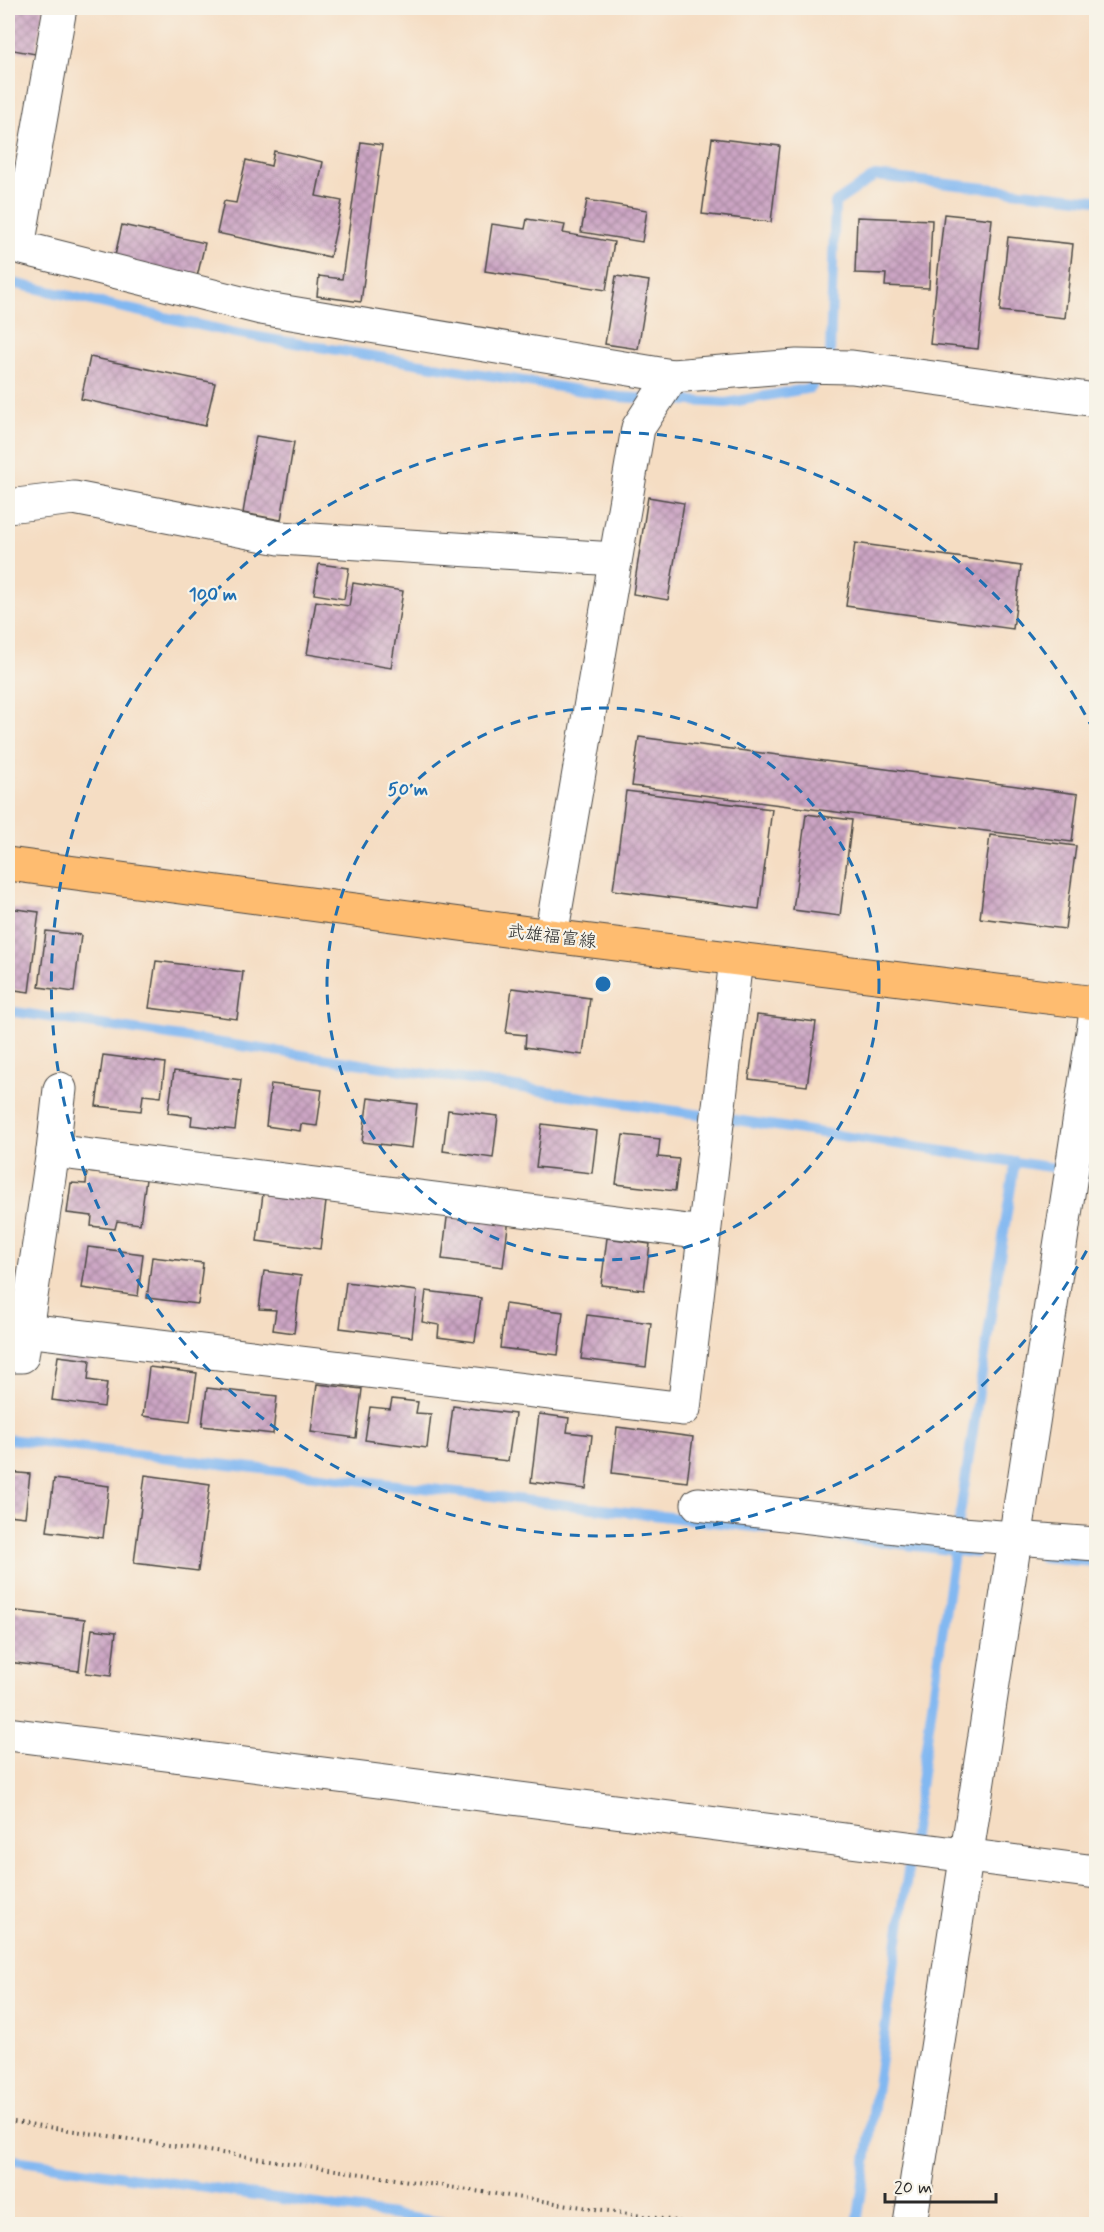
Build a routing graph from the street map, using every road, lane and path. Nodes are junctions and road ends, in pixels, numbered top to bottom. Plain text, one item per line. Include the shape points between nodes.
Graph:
1 (60, 8) edge
2 (672, 376) junction
3 (1096, 400) edge
4 (8, 506) edge
5 (615, 559) junction
6 (8, 864) edge
7 (551, 936) junction
8 (736, 959) junction
9 (1096, 1003) edge
10 (1096, 1012) edge
11 (60, 1089) dead end
12 (53, 1151) junction
13 (704, 1233) junction
14 (26, 1330) junction
15 (8, 1356) edge
16 (698, 1504) dead end
17 (1016, 1536) junction
18 (1096, 1544) edge
19 (8, 1734) edge
20 (967, 1856) junction
21 (1096, 1872) edge
22 (8, 2121) edge
23 (696, 2224) edge
24 (910, 2224) edge

1 - 2 street via 18,247 261,308
2 - 3 street via 797,366 852,367
2 - 5 street via 638,428
4 - 5 street via 74,498 280,538
5 - 7 street
6 - 7 main road, 武雄福富線
7 - 8 main road, 武雄福富線
8 - 9 main road, 武雄福富線
8 - 13 street
10 - 17 street
11 - 12 street
12 - 13 street
12 - 14 street
13 - 14 street via 684,1409
14 - 15 street via 22,1356
16 - 17 street
17 - 18 street
17 - 20 street
19 - 20 street
20 - 21 street
20 - 24 street
22 - 23 path

